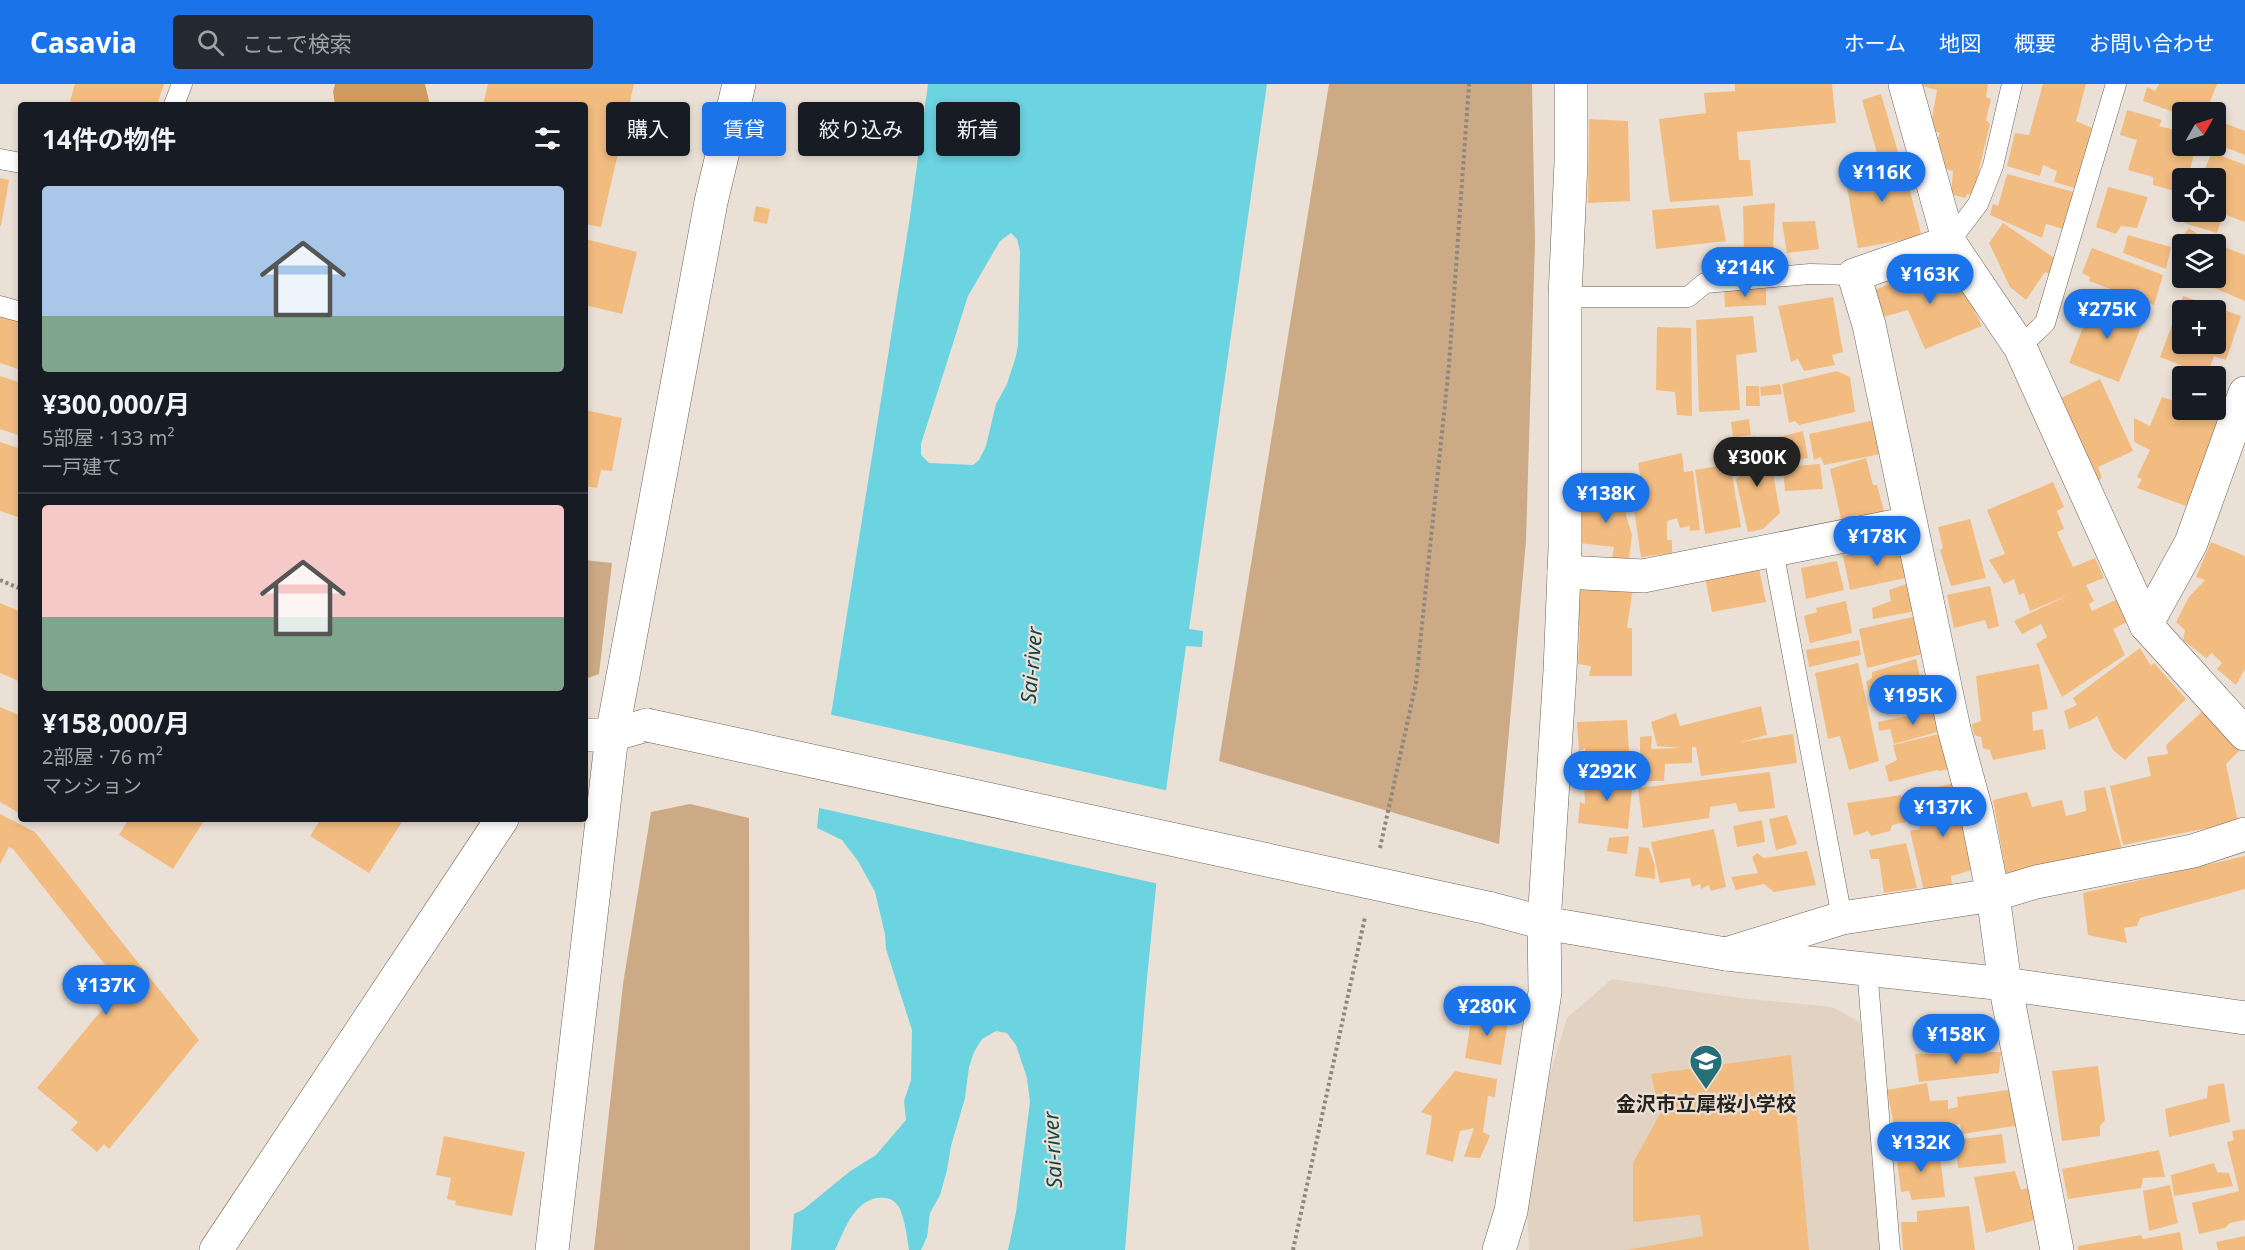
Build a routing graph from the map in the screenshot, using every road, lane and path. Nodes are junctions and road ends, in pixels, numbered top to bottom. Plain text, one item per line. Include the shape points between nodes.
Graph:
1 (182, 84) edge
2 (739, 84) edge
3 (1468, 84) edge
4 (1571, 84) edge
5 (1905, 84) edge
6 (2012, 84) edge
7 (2116, 84) edge
8 (175, 102) edge
9 (0, 159) edge
10 (18, 162) edge
11 (1949, 242) junction
12 (1854, 275) junction
13 (1565, 297) junction
14 (0, 306) edge
15 (18, 311) edge
16 (2020, 347) junction
17 (2245, 393) edge
18 (1910, 523) junction
19 (1773, 550) junction
20 (1564, 572) junction
21 (0, 580) edge
22 (18, 588) edge
23 (2146, 625) junction
24 (2245, 734) edge
25 (599, 735) edge
26 (500, 822) edge
27 (2245, 834) edge
28 (1379, 854) dead end
29 (1993, 895) junction
30 (1366, 911) dead end
31 (1842, 918) junction
32 (1544, 923) junction
33 (1726, 954) junction
34 (1867, 968) junction
35 (2005, 984) junction
36 (2245, 1018) edge
37 (216, 1250) edge
38 (552, 1250) edge
39 (1293, 1250) edge
40 (1499, 1250) edge
41 (1890, 1250) edge
42 (2057, 1250) edge

1 - 8 lane
2 - 25 street
3 - 28 path via 1449,365 1416,683
4 - 13 street
5 - 11 street
6 - 11 lane via 1986,185 1978,204
7 - 16 lane via 2045,323
9 - 10 lane
11 - 12 street
11 - 16 street
12 - 13 lane via 1810,274 1705,283 1688,297
12 - 18 street via 1869,325
13 - 20 street
14 - 15 lane
16 - 23 street
17 - 23 street via 2191,543
18 - 19 street
18 - 29 street
19 - 20 street via 1643,576
19 - 31 lane
20 - 32 street
21 - 22 path
23 - 24 street
25 - 32 street, bridge via 647,725
25 - 38 street
26 - 37 street
27 - 29 street via 2193,850 2036,882
29 - 31 street
29 - 35 street
30 - 39 path
31 - 33 street
32 - 33 street
32 - 40 street via 1545,992 1511,1211
33 - 34 street
34 - 35 street
34 - 41 lane
35 - 36 street
35 - 42 street

